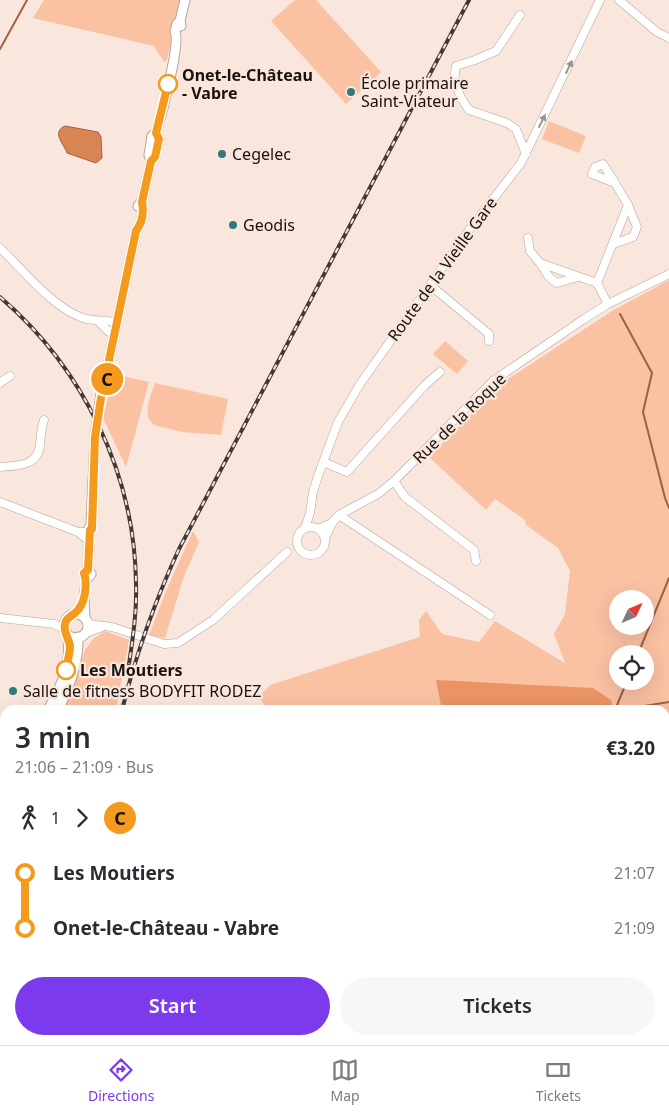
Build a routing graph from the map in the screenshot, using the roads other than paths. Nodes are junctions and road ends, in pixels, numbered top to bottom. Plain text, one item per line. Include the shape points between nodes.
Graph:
1 (185, 0) edge
2 (600, 0) edge
3 (619, 0) edge
4 (520, 15) dead end
5 (669, 38) edge
6 (526, 154) junction
7 (592, 174) junction
8 (588, 182) dead end
9 (615, 183) junction
10 (628, 205) junction
11 (528, 238) dead end
12 (613, 244) junction
13 (0, 248) edge
14 (540, 263) junction
15 (669, 274) edge
16 (578, 277) junction
17 (597, 283) junction
18 (430, 285) junction
19 (608, 304) junction
20 (99, 322) junction
21 (118, 323) junction
22 (115, 334) junction
23 (489, 342) dead end
24 (440, 372) dead end
25 (10, 376) dead end
26 (0, 383) edge
27 (44, 420) dead end
28 (323, 462) junction
29 (0, 467) edge
30 (394, 481) junction
31 (0, 502) edge
32 (340, 515) junction
33 (309, 517) junction
34 (332, 523) junction
35 (305, 528) junction
36 (316, 528) junction
37 (90, 529) junction
38 (78, 532) junction
39 (325, 538) junction
40 (297, 541) junction
41 (90, 542) junction
42 (287, 552) junction
43 (302, 552) junction
44 (476, 561) dead end
45 (84, 599) junction
46 (75, 614) junction
47 (490, 615) dead end
48 (0, 618) edge
49 (64, 627) junction
50 (84, 628) junction
51 (51, 705) edge
52 (60, 705) edge

1 - 21 main road via 175,31 165,98 156,133 152,136 151,161 134,225 136,231
6 -> 2 street, Route de la Vieille Gare
3 - 5 street via 656,32
4 - 6 street via 496,51 456,66 454,81 469,110 508,123 516,129
6 - 18 street, Route de la Vieille Gare
7 - 8 street
7 - 9 street
7 - 9 street via 603,164
9 - 10 street
10 - 12 street
10 - 12 street via 637,227 633,237
11 - 14 street via 530,251
12 - 17 street
13 - 20 street via 64,309
14 - 16 street
14 - 16 street via 556,283
15 - 19 street, Rue de la Roque
16 - 17 street
17 - 19 street
18 - 23 street via 489,334
18 - 28 street, Route de la Vieille Gare via 360,384 338,422
19 - 30 street, Rue de la Roque via 493,381
20 - 21 street
20 - 22 street
21 - 22 main road
22 - 37 main road via 95,437
24 - 28 street via 347,472
25 - 26 street
27 - 29 street via 39,453 32,461 23,466
28 - 33 street, Route de la Vieille Gare
30 - 32 street, Rue de la Roque
30 - 44 street via 405,497 474,550
31 - 38 street
32 - 34 street, Rue de la Roque
32 - 47 street
33 - 35 street, Route de la Vieille Gare
33 - 36 street
34 - 36 street, Rue de la Roque
34 - 39 street, Rue de la Roque
35 - 36 street
35 - 40 street
36 - 39 street
37 - 38 street
37 - 41 main road
38 - 41 street
39 - 43 street via 324,547 317,554
40 - 42 street
40 - 43 street
41 - 45 main road
42 - 43 street
42 - 50 street via 213,620 178,643 164,644 112,627
45 - 46 main road
45 - 50 main road
46 - 49 main road via 68,617
46 - 50 main road via 78,614
48 - 49 street
49 - 50 main road via 72,637
49 - 51 main road via 70,648 65,672
50 - 52 main road via 73,672

